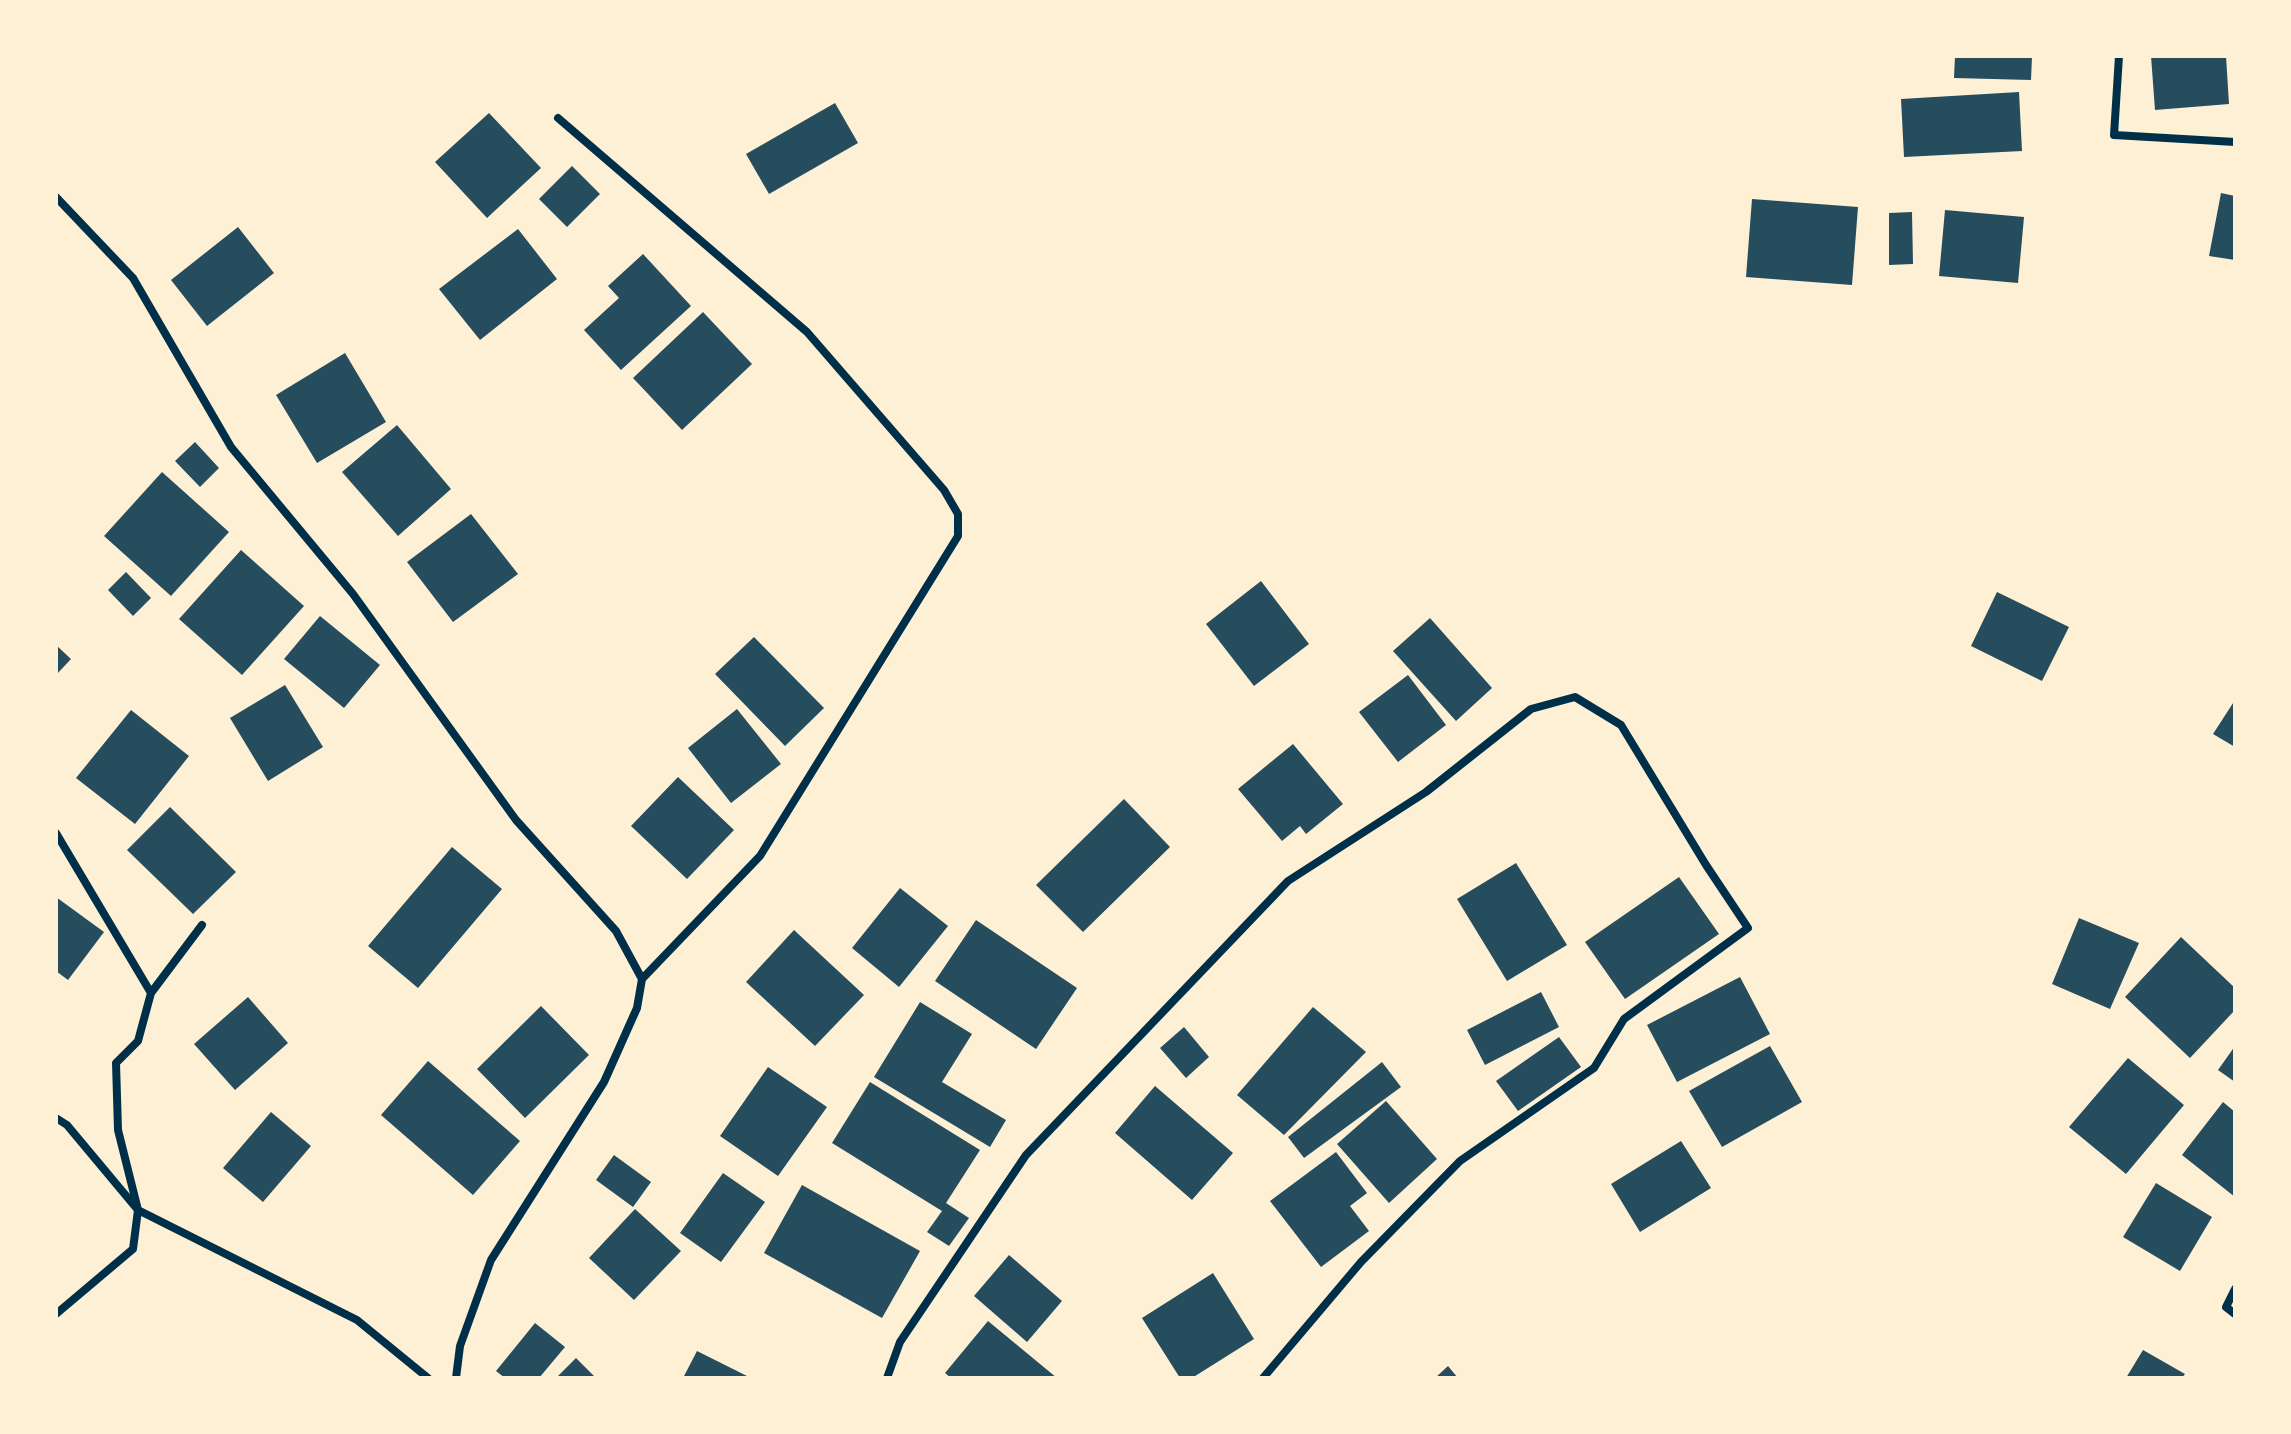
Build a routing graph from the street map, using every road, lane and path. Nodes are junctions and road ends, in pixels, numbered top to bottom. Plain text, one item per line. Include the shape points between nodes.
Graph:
1 (2119, 56) edge
2 (558, 118) dead end
3 (2235, 142) edge
4 (56, 197) edge
5 (56, 833) edge
6 (202, 925) dead end
7 (642, 979) junction
8 (151, 993) junction
9 (56, 1118) edge
10 (138, 1210) junction
11 (2235, 1289) edge
12 (56, 1314) edge
13 (2235, 1314) edge
14 (428, 1378) edge
15 (456, 1378) edge
16 (887, 1378) edge
17 (1263, 1378) edge

1 - 3 street via 2114,135
2 - 7 street via 807,332 944,490 958,514 958,536 760,856
4 - 7 street via 133,278 231,447 353,594 516,820 616,931
5 - 8 street
6 - 8 street
7 - 15 street via 637,1008 604,1082 491,1260 460,1346
8 - 10 street via 138,1041 116,1063 118,1130
9 - 10 street
10 - 12 street via 133,1249
10 - 14 street via 357,1320
11 - 13 street via 2226,1307
16 - 17 street via 900,1342 1026,1155 1288,881 1426,792 1531,709 1575,697 1621,725 1748,928 1624,1019 1594,1068 1460,1161 1361,1262

